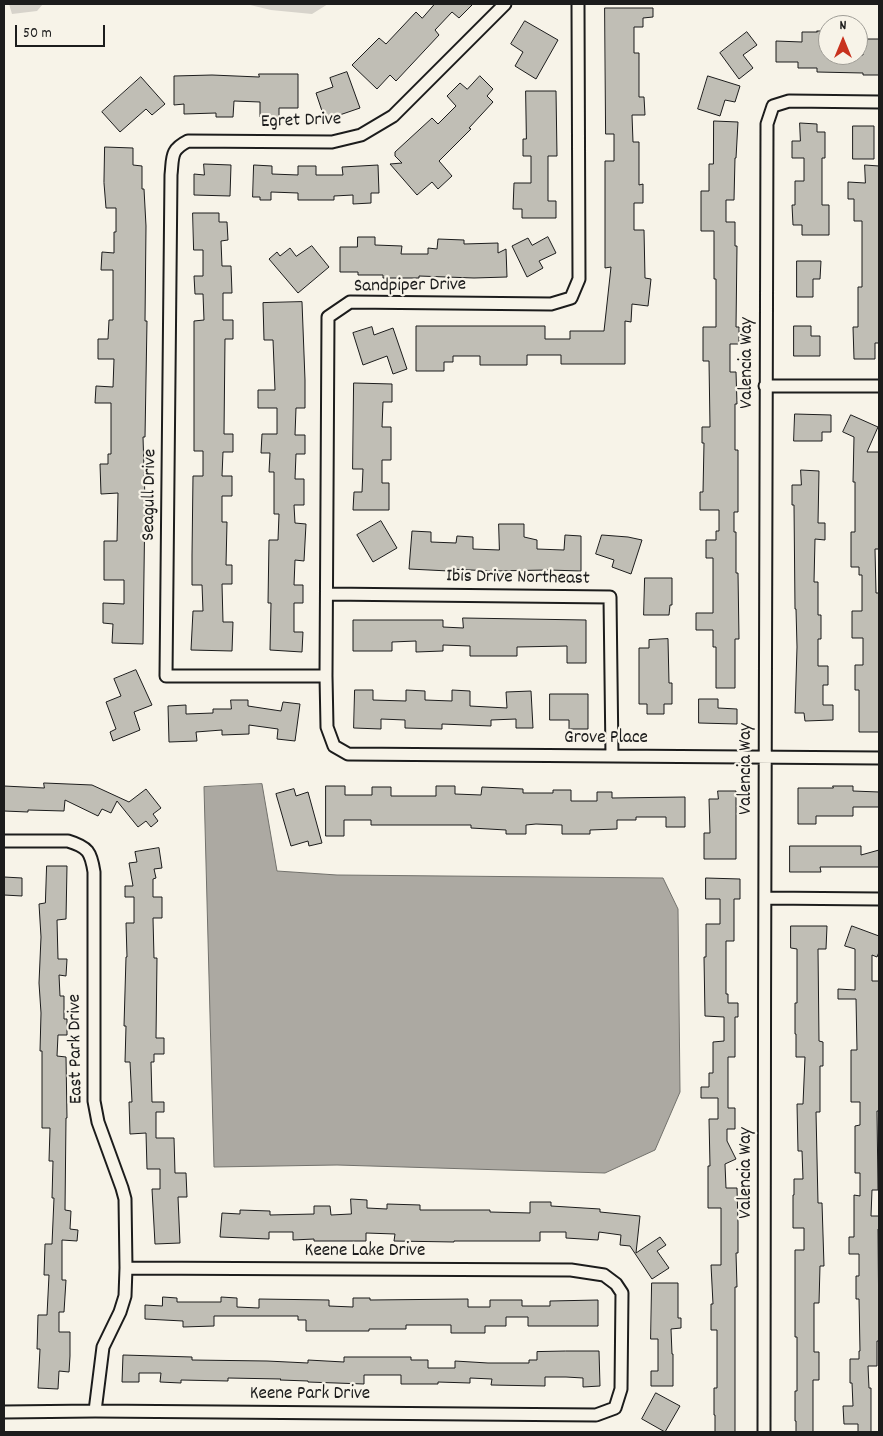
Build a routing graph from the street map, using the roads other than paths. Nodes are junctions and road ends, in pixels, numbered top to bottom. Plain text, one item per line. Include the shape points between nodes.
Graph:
1 (505, 4) edge
2 (578, 4) edge
3 (879, 102) edge
4 (173, 156) joint
5 (765, 386) junction
6 (879, 386) edge
7 (327, 594) junction
8 (326, 676) junction
9 (334, 746) joint
10 (612, 756) junction
11 (764, 758) junction
12 (879, 758) edge
13 (4, 841) edge
14 (765, 898) junction
15 (879, 899) edge
16 (126, 1268) junction
17 (615, 1408) joint
18 (95, 1411) junction
19 (4, 1412) edge
20 (764, 1432) edge

1 - 4 street, Egret Drive via 393,116 361,135 332,142 188,141 177,147
2 - 7 street, Sandpiper Drive via 579,278 571,298 551,304 350,302 328,317
3 - 5 street, Valencia Way via 789,101 773,106 767,124
4 - 8 street, Seagull Drive via 166,676
5 - 6 street
5 - 11 street, Valencia Way
7 - 8 street, Sandpiper Drive
7 - 10 street, Ibis Drive Northeast via 610,598
8 - 9 street, Sandpiper Drive via 327,727
9 - 10 street, Grove Place via 348,754
10 - 11 street, Grove Place
11 - 12 street, Grove Place
11 - 14 street, Valencia Way
13 - 16 street, East Park Drive via 68,841 89,851 93,861 94,1101 98,1122 125,1199
14 - 15 street
14 - 20 street, Valencia Way
16 - 17 street, Keene Lake Drive via 571,1270 604,1275 622,1292 621,1389
16 - 18 street, East Park Drive via 125,1296 103,1347
17 - 18 street, Keene Park Drive via 596,1415
18 - 19 street, Keene Park Drive

